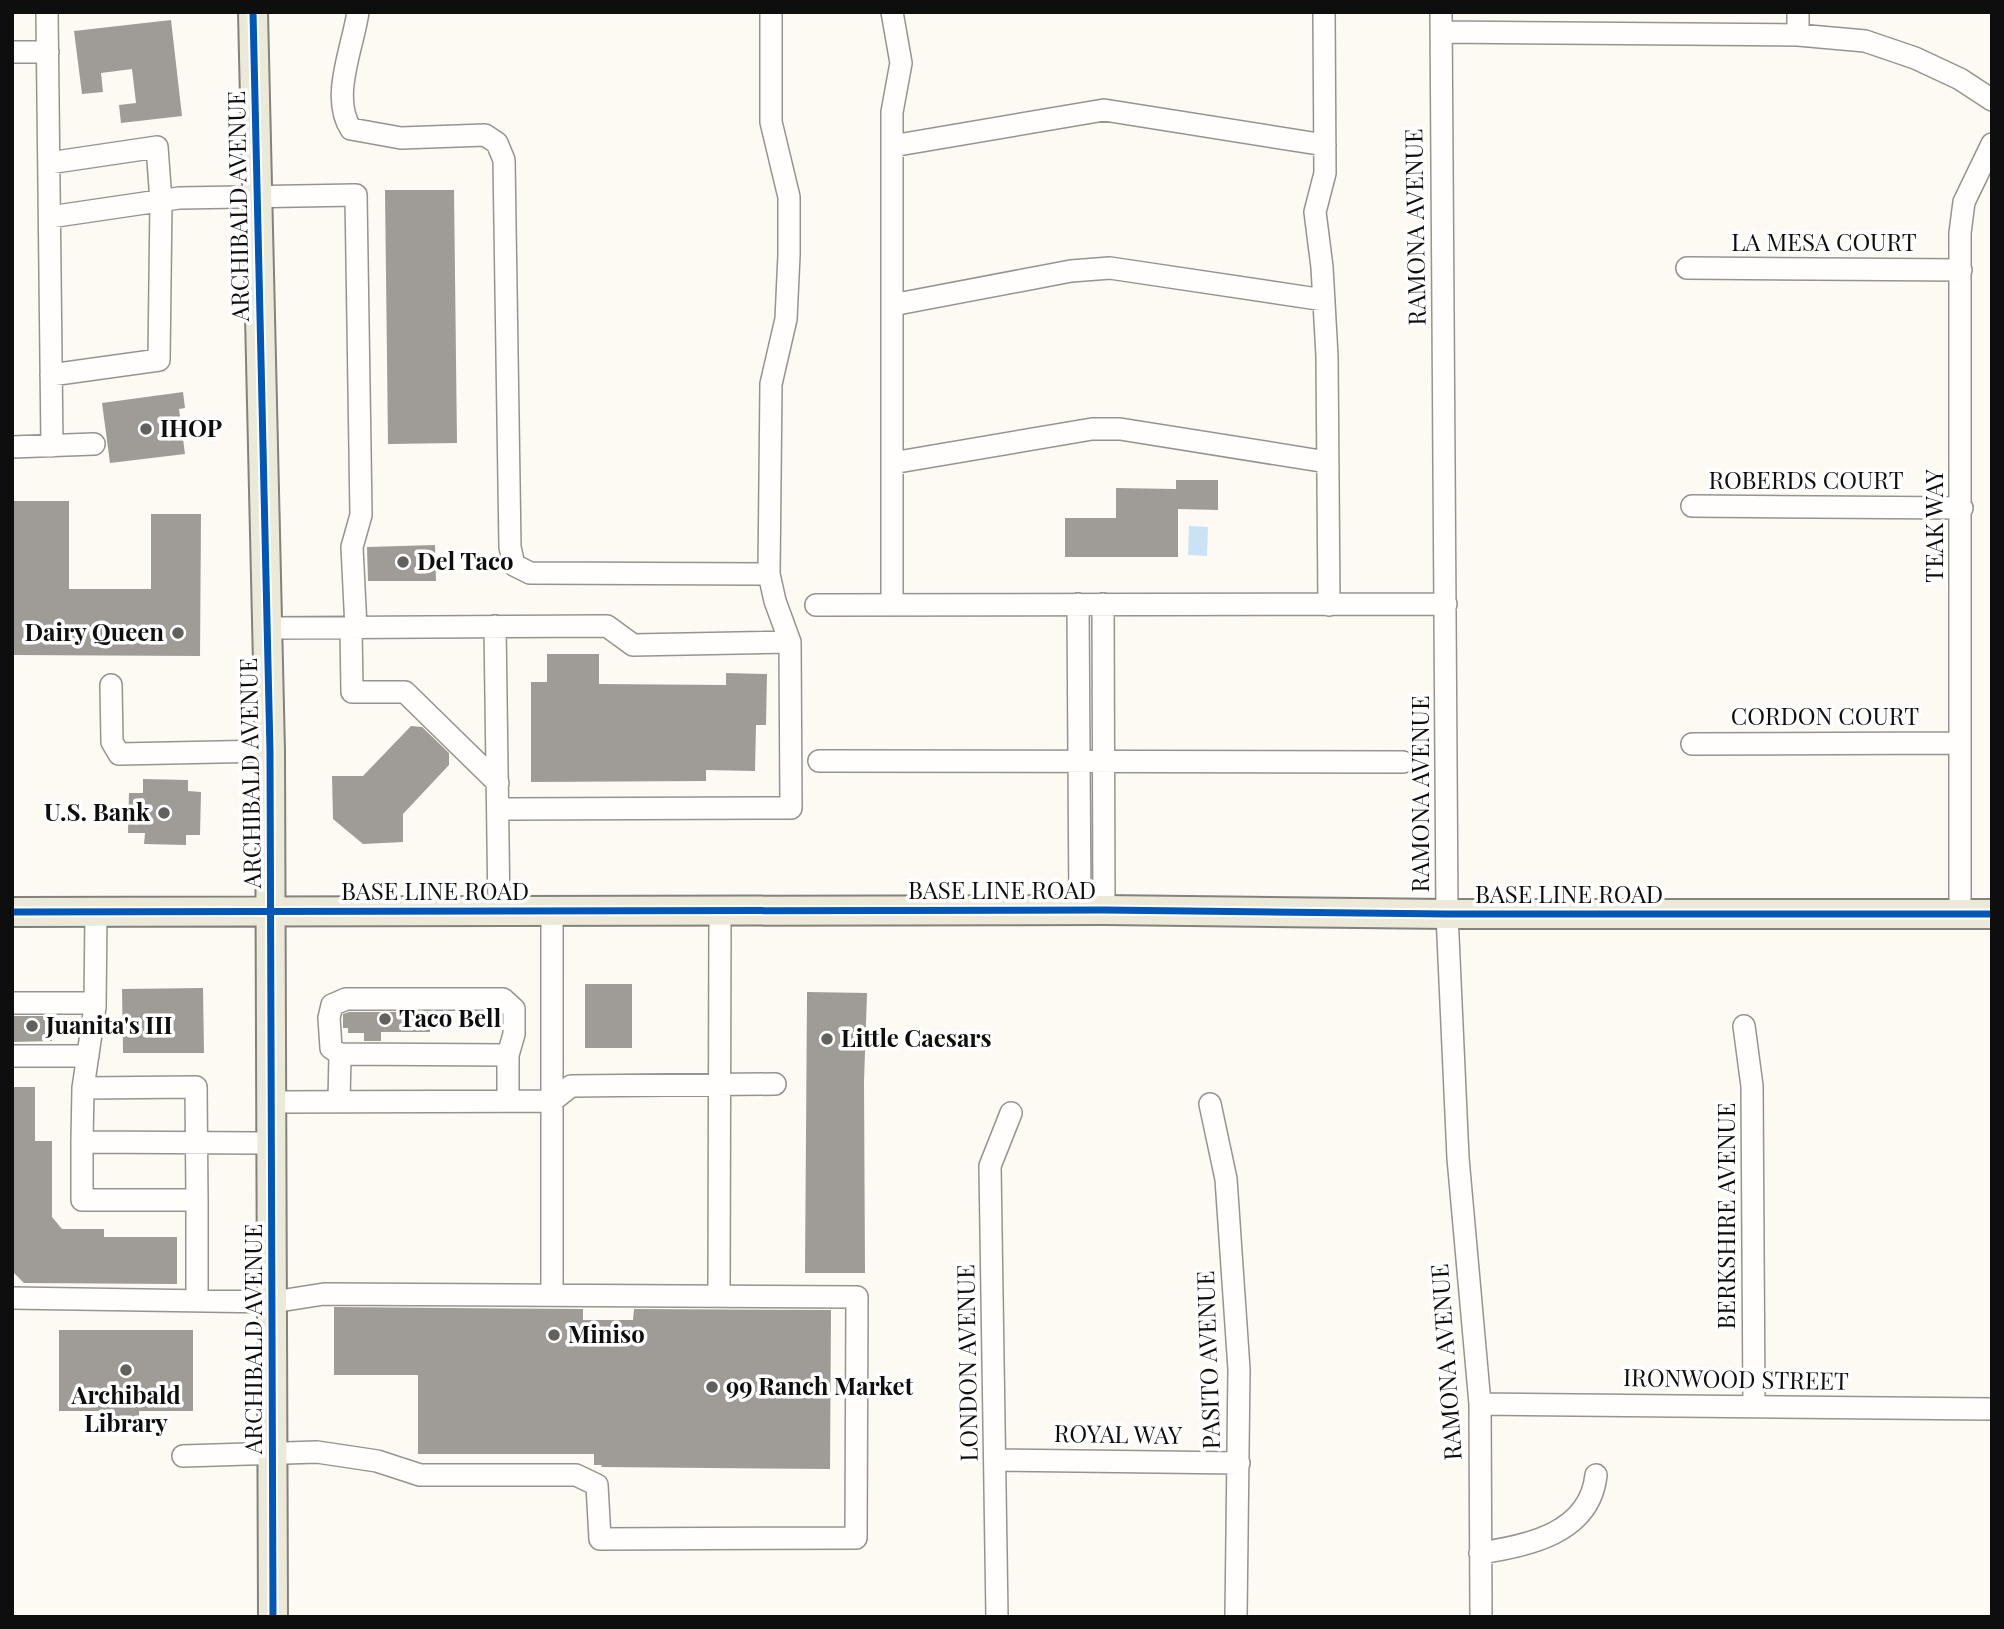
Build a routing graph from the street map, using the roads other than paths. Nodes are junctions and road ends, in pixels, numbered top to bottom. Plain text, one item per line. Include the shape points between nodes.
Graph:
1 (47, 12) edge
2 (253, 12) edge
3 (358, 12) edge
4 (771, 12) edge
5 (892, 12) edge
6 (1324, 12) edge
7 (1798, 12) edge
8 (1441, 22) edge
9 (1798, 34) junction
10 (12, 52) edge
11 (48, 52) junction
12 (1992, 100) edge
13 (1992, 144) edge
14 (1325, 145) junction
15 (892, 146) junction
16 (49, 163) junction
17 (258, 195) junction
18 (161, 201) junction
19 (50, 217) junction
20 (1687, 268) dead end
21 (1961, 270) junction
22 (1324, 300) junction
23 (892, 305) junction
24 (51, 375) junction
25 (94, 444) dead end
26 (52, 446) junction
27 (12, 447) edge
28 (1327, 462) junction
29 (892, 463) junction
30 (1692, 506) dead end
31 (1962, 509) junction
32 (769, 574) junction
33 (1078, 604) junction
34 (1103, 604) junction
35 (1446, 604) junction
36 (816, 605) dead end
37 (892, 605) junction
38 (1329, 605) junction
39 (495, 626) junction
40 (268, 628) junction
41 (353, 628) junction
42 (790, 642) junction
43 (111, 685) dead end
44 (1958, 743) junction
45 (1692, 744) dead end
46 (270, 751) junction
47 (818, 761) dead end
48 (1079, 761) junction
49 (1104, 761) junction
50 (1403, 762) dead end
51 (498, 783) junction
52 (498, 809) junction
53 (1092, 910) junction
54 (272, 911) junction
55 (499, 911) junction
56 (552, 911) junction
57 (720, 911) junction
58 (12, 912) edge
59 (96, 912) junction
60 (1447, 914) junction
61 (1961, 914) junction
62 (1992, 914) edge
63 (12, 1003) edge
64 (95, 1003) junction
65 (1744, 1026) dead end
66 (340, 1054) junction
67 (508, 1055) junction
68 (12, 1056) edge
69 (88, 1056) junction
70 (718, 1084) junction
71 (775, 1084) dead end
72 (83, 1088) junction
73 (508, 1101) junction
74 (552, 1101) junction
75 (273, 1102) junction
76 (339, 1102) junction
77 (1210, 1104) dead end
78 (1011, 1112) dead end
79 (82, 1142) junction
80 (196, 1143) junction
81 (272, 1143) junction
82 (197, 1200) junction
83 (719, 1294) junction
84 (552, 1295) junction
85 (12, 1298) edge
86 (197, 1301) junction
87 (273, 1302) junction
88 (1480, 1404) junction
89 (1754, 1406) junction
90 (1992, 1409) edge
91 (273, 1455) junction
92 (183, 1456) dead end
93 (996, 1460) junction
94 (1239, 1463) junction
95 (1596, 1475) dead end
96 (1480, 1553) junction
97 (273, 1617) edge
98 (997, 1617) edge
99 (1236, 1617) edge
100 (1481, 1617) edge

1 - 11 street
2 - 17 main road, ARCHIBALD AVENUE
3 - 32 street via 342,97 344,118 351,129 401,138 485,135 497,143 504,160 510,547 514,565 530,573
4 - 32 street via 771,122 789,197 789,255 786,319 771,384
5 - 15 street via 901,63 892,112
6 - 14 street
7 - 9 street
8 - 9 street
8 - 35 street, RAMONA AVENUE
9 - 12 street via 1865,41 1915,58
10 - 11 street
11 - 16 street
13 - 21 street, TEAK WAY via 1964,202
14 - 15 street via 1104,110
14 - 22 street via 1325,173 1315,212
15 - 23 street
16 - 18 street via 157,147
16 - 19 street
17 - 18 street
17 - 40 main road, ARCHIBALD AVENUE
17 - 41 street via 356,195 361,515 352,547
18 - 19 street
18 - 24 street via 159,360
19 - 24 street
20 - 21 street, LA MESA COURT
21 - 31 street, TEAK WAY
22 - 23 street via 1110,268 1071,271
22 - 28 street
23 - 29 street
24 - 26 street
25 - 26 street
26 - 27 street
28 - 29 street via 1120,429 1092,429
28 - 38 street
29 - 37 street
30 - 31 street, ROBERDS COURT
31 - 44 street, TEAK WAY
32 - 42 street
33 - 34 street
33 - 37 street
33 - 48 street
34 - 38 street
34 - 49 street
35 - 38 street
35 - 60 street, RAMONA AVENUE
36 - 37 street
39 - 41 street
39 - 42 street via 607,626 633,645
39 - 51 street
40 - 41 street
40 - 46 main road, ARCHIBALD AVENUE
41 - 51 street via 352,692 405,692
42 - 52 street via 791,808
43 - 46 street via 112,743 119,754
44 - 45 street, CORDON COURT
44 - 61 street, TEAK WAY
46 - 54 main road, ARCHIBALD AVENUE
47 - 48 street
48 - 49 street
48 - 53 street
49 - 50 street
49 - 53 street
51 - 52 street
52 - 55 street
53 - 57 main road, BASE LINE ROAD
53 - 60 main road, BASE LINE ROAD
54 - 55 main road, BASE LINE ROAD
54 - 59 main road, BASE LINE ROAD
54 - 75 main road, ARCHIBALD AVENUE
55 - 56 main road, BASE LINE ROAD
56 - 57 main road, BASE LINE ROAD
56 - 74 street
57 - 70 street
58 - 59 main road, BASE LINE ROAD
59 - 64 street
60 - 61 main road, BASE LINE ROAD
60 - 88 street, RAMONA AVENUE via 1458,1158
61 - 62 main road, BASE LINE ROAD
63 - 64 street
64 - 69 street
65 - 89 street, BERKSHIRE AVENUE via 1752,1086
66 - 67 street
66 - 67 street via 331,1048 329,1018 332,1005 346,999 503,999 514,1009
66 - 76 street
67 - 73 street
68 - 69 street
69 - 72 street
70 - 71 street
70 - 74 street via 571,1086
70 - 83 street
72 - 79 street
72 - 80 street via 195,1087
73 - 74 street
73 - 76 street
74 - 84 street
75 - 76 street
75 - 81 main road, ARCHIBALD AVENUE
77 - 94 street, PASITO AVENUE via 1226,1179 1240,1369
78 - 93 street, LONDON AVENUE via 990,1166
79 - 80 street
79 - 82 street via 82,1200
80 - 81 street
80 - 82 street
81 - 87 main road, ARCHIBALD AVENUE
82 - 86 street
83 - 84 street
83 - 91 street via 857,1297 856,1538 600,1539 597,1485 576,1475 420,1475 341,1453
84 - 87 street via 324,1294
85 - 86 street
86 - 87 street
87 - 91 main road, ARCHIBALD AVENUE
88 - 89 street, IRONWOOD STREET
88 - 96 street, RAMONA AVENUE
89 - 90 street, IRONWOOD STREET
91 - 92 street
91 - 97 main road, ARCHIBALD AVENUE
93 - 94 street, ROYAL WAY
93 - 98 street, LONDON AVENUE
94 - 99 street, PASITO AVENUE
95 - 96 street via 1592,1496 1566,1527 1543,1539
96 - 100 street, RAMONA AVENUE

